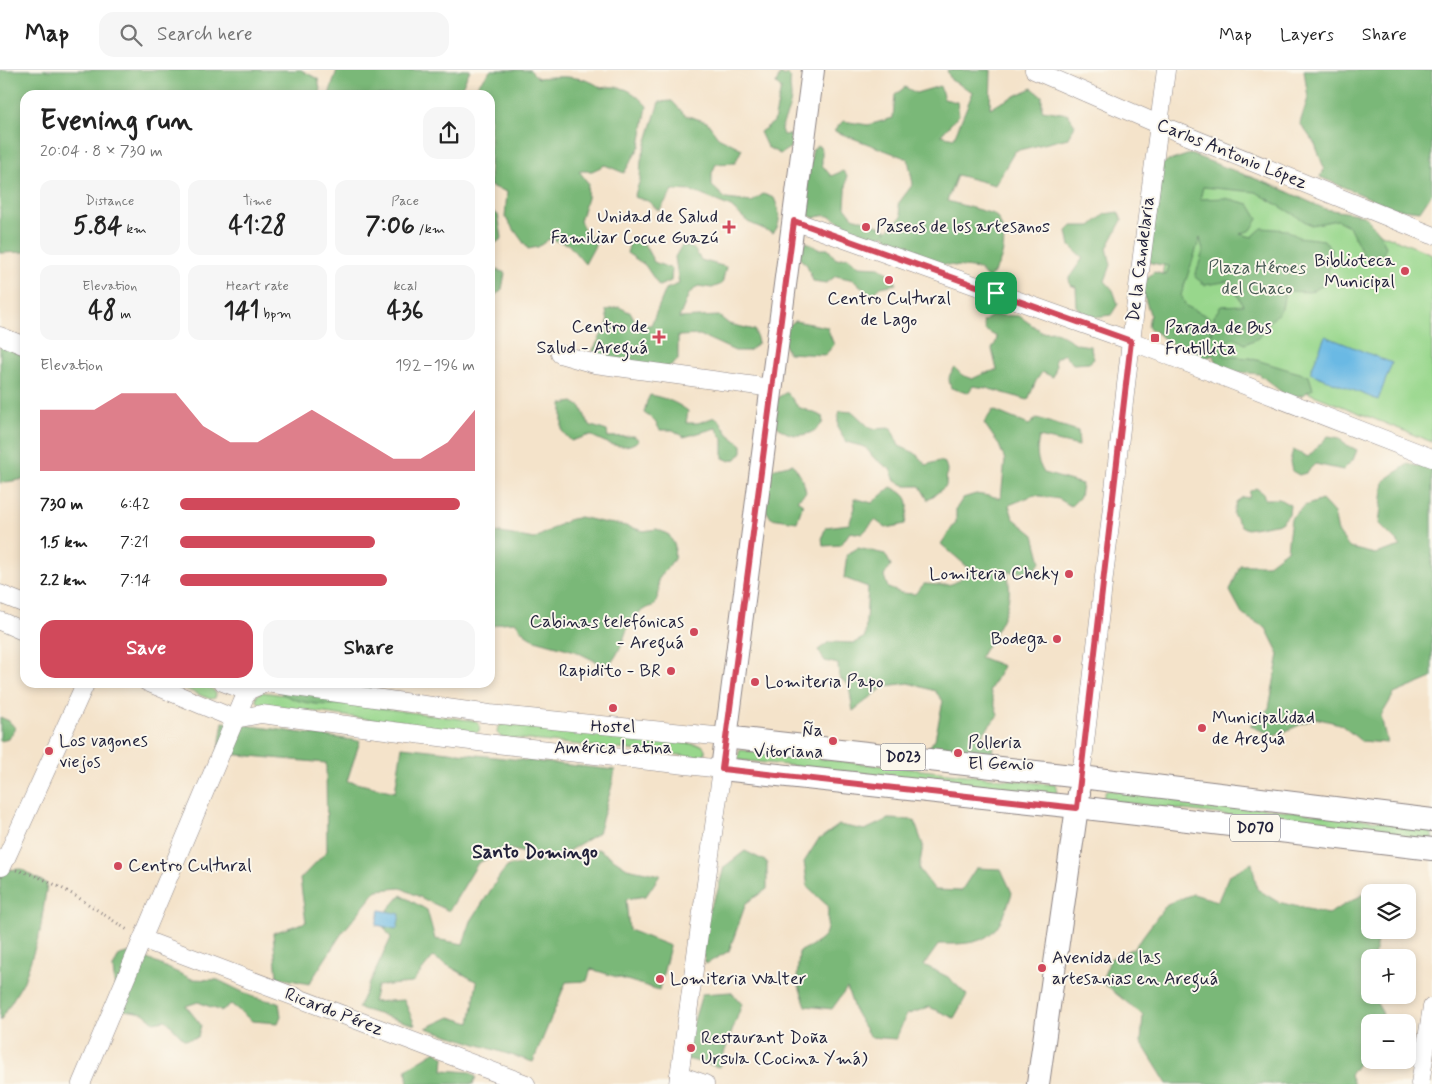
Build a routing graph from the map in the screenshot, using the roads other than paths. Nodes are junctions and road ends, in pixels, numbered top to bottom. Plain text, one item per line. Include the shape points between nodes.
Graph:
1 (813, 70) edge
2 (1034, 70) edge
3 (1166, 70) edge
4 (1158, 124) junction
5 (794, 221) junction
6 (1432, 235) edge
7 (0, 336) edge
8 (1131, 341) junction
9 (20, 344) edge
10 (560, 354) dead end
11 (772, 388) junction
12 (1432, 458) edge
13 (0, 594) edge
14 (20, 602) edge
15 (0, 621) edge
16 (20, 630) edge
17 (83, 688) edge
18 (161, 688) edge
19 (249, 688) edge
20 (302, 688) edge
21 (490, 714) junction
22 (235, 719) junction
23 (725, 737) junction
24 (486, 743) junction
25 (722, 769) junction
26 (1081, 777) junction
27 (1077, 808) junction
28 (1432, 820) edge
29 (1432, 849) edge
30 (1, 866) edge
31 (142, 940) junction
32 (1432, 1007) edge
33 (679, 1080) edge
34 (81, 1084) edge
35 (526, 1084) edge
36 (705, 1084) edge
37 (1038, 1084) edge
38 (1420, 1084) edge

1 - 5 main road
2 - 4 street, Carlos Antonio López
3 - 4 street, De la Candelaria
4 - 6 street, Carlos Antonio López
4 - 8 street, De la Candelaria
5 - 8 street
5 - 11 main road
7 - 9 street
8 - 12 street
8 - 26 street, De la Candelaria
10 - 11 street via 595,364
11 - 23 main road
13 - 14 street
15 - 16 street
17 - 30 street
18 - 22 street
19 - 22 street
20 - 21 street
21 - 23 street
21 - 24 street
22 - 24 street via 261,714
22 - 31 street
23 - 25 main road
23 - 26 main road, D023
24 - 25 street
25 - 27 main road, D023
25 - 33 street
26 - 27 main road
26 - 28 main road, D070
27 - 29 main road, D070
27 - 37 main road
31 - 34 street
31 - 35 street, Ricardo Pérez
32 - 38 street
33 - 36 street

